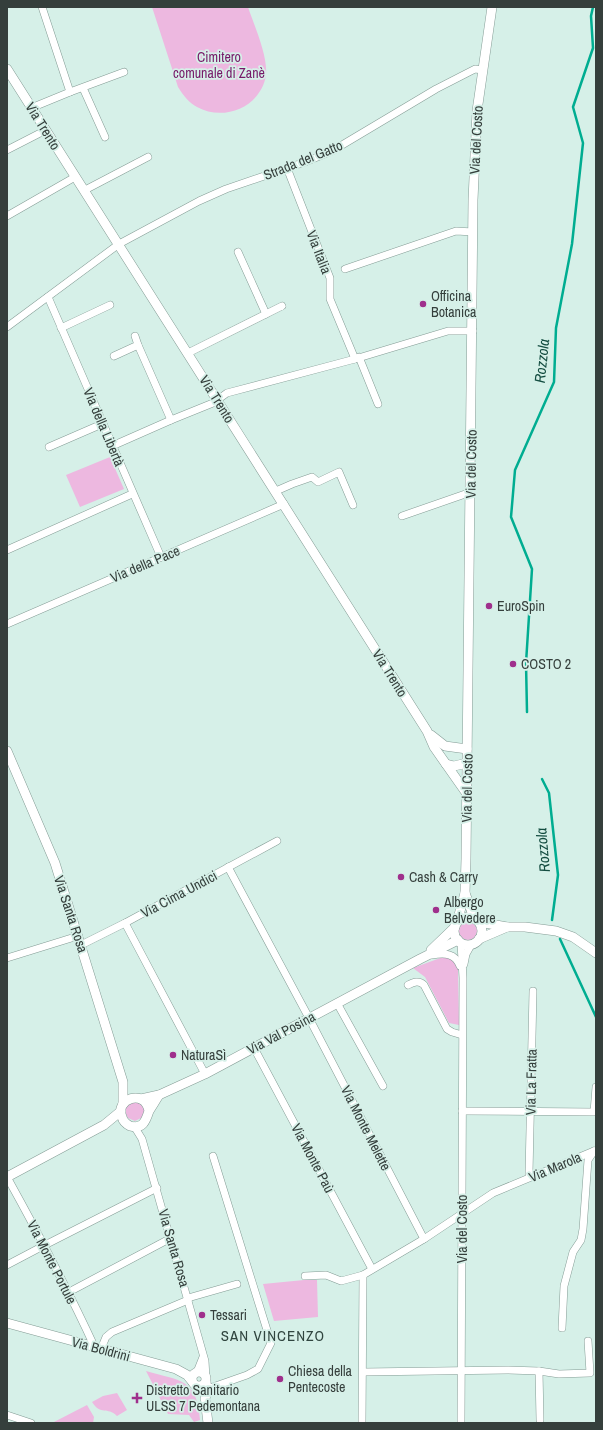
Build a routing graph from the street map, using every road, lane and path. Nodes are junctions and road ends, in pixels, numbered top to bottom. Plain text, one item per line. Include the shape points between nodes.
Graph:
1 (42, 7) edge
2 (492, 7) edge
3 (7, 68) edge
4 (483, 70) junction
5 (124, 72) dead end
6 (83, 88) junction
7 (70, 92) junction
8 (31, 108) junction
9 (46, 130) junction
10 (104, 137) dead end
11 (7, 150) edge
12 (148, 157) dead end
13 (287, 168) junction
14 (75, 177) junction
15 (85, 190) junction
16 (7, 216) edge
17 (473, 232) junction
18 (119, 244) junction
19 (238, 252) dead end
20 (345, 269) dead end
21 (48, 297) junction
22 (110, 305) dead end
23 (282, 306) dead end
24 (266, 314) junction
25 (7, 327) edge
26 (61, 328) junction
27 (472, 330) junction
28 (135, 336) dead end
29 (138, 345) junction
30 (188, 353) junction
31 (114, 356) dead end
32 (357, 358) junction
33 (217, 399) junction
34 (378, 404) dead end
35 (172, 420) junction
36 (102, 424) junction
37 (112, 446) junction
38 (49, 447) dead end
39 (276, 492) junction
40 (471, 492) junction
41 (132, 494) junction
42 (284, 504) junction
43 (354, 505) dead end
44 (402, 516) dead end
45 (7, 550) edge
46 (160, 557) junction
47 (7, 624) edge
48 (427, 731) junction
49 (468, 749) junction
50 (7, 751) edge
51 (467, 763) junction
52 (446, 764) junction
53 (467, 794) junction
54 (277, 842) dead end
55 (228, 867) junction
56 (465, 893) junction
57 (476, 920) junction
58 (125, 923) junction
59 (456, 924) junction
60 (507, 927) junction
61 (80, 940) junction
62 (479, 940) junction
63 (459, 942) junction
64 (471, 945) junction
65 (596, 953) edge
66 (426, 956) junction
67 (7, 958) edge
68 (462, 974) junction
69 (408, 985) dead end
70 (533, 991) dead end
71 (338, 1003) junction
72 (309, 1018) junction
73 (462, 1035) junction
74 (254, 1048) junction
75 (205, 1074) junction
76 (123, 1082) junction
77 (383, 1086) dead end
78 (596, 1087) edge
79 (159, 1095) junction
80 (139, 1099) junction
81 (122, 1107) junction
82 (149, 1111) junction
83 (462, 1111) junction
84 (531, 1111) junction
85 (124, 1122) junction
86 (146, 1122) junction
87 (104, 1125) junction
88 (134, 1126) junction
89 (142, 1139) junction
90 (213, 1156) dead end
91 (529, 1174) dead end
92 (7, 1177) edge
93 (157, 1188) junction
94 (462, 1214) junction
95 (171, 1238) junction
96 (424, 1239) junction
97 (44, 1245) junction
98 (7, 1265) edge
99 (372, 1269) junction
100 (363, 1275) junction
101 (305, 1276) dead end
102 (237, 1284) dead end
103 (69, 1292) junction
104 (188, 1299) junction
105 (7, 1323) edge
106 (562, 1328) dead end
107 (588, 1341) dead end
108 (98, 1348) junction
109 (203, 1357) junction
110 (461, 1371) junction
111 (539, 1371) junction
112 (197, 1372) junction
113 (362, 1372) junction
114 (194, 1383) junction
115 (206, 1387) junction
116 (7, 1415) edge
117 (540, 1420) dead end
118 (22, 1421) edge
119 (31, 1423) edge
120 (208, 1423) edge
121 (362, 1423) edge
122 (461, 1423) edge

1 - 7 street
2 - 4 main road, Via del Costo
3 - 8 main road, Via Trento
4 - 13 street, Strada del Gatto via 475,69 443,86 332,151
4 - 17 main road, Via del Costo via 477,111
5 - 6 street
6 - 7 street
6 - 10 street
7 - 8 street
8 - 9 main road, Via Trento
9 - 11 street
9 - 14 main road, Via Trento
12 - 15 street
13 - 18 street, Strada del Gatto via 199,200
13 - 32 street, Via Italia via 330,278 330,299
14 - 15 main road, Via Trento
14 - 16 street
15 - 18 main road, Via Trento
17 - 20 street via 456,231
17 - 27 main road, Via del Costo
18 - 21 street, Strada del Gatto
18 - 30 main road, Via Trento
19 - 24 street
21 - 25 street, Strada del Gatto
21 - 26 street, Via della Libertà
22 - 26 street
23 - 24 street
24 - 30 street
26 - 36 street, Via della Libertà
27 - 32 street via 448,331
27 - 40 main road, Via del Costo
28 - 29 street
29 - 31 street
29 - 35 street
30 - 33 main road, Via Trento
32 - 33 street via 227,393
32 - 34 street, Via Italia
33 - 35 street via 206,407
33 - 39 main road, Via Trento
35 - 37 street
36 - 37 street, Via della Libertà
36 - 38 street
37 - 41 street, Via della Libertà
39 - 42 main road, Via Trento
39 - 43 street via 312,477 318,482 339,472
40 - 44 street
40 - 49 main road, Via del Costo
41 - 45 street
41 - 46 street, Via della Libertà
42 - 46 street, Via della Pace
42 - 48 main road, Via Trento
46 - 47 street, Via della Pace
48 - 49 main road, Via Trento via 445,746
48 - 52 main road, Via Trento
49 - 51 main road, Via del Costo
50 - 61 main road, Via Santa Rosa via 54,863
51 - 52 main road via 454,766
51 - 53 main road, Via del Costo
52 - 53 main road, Via Trento
53 - 56 main road, Via del Costo
54 - 55 street, Via Cima Undici
55 - 58 street, Via Cima Undici
55 - 72 street, Via Monte Melette
56 - 57 main road
56 - 59 main road, Via del Costo
57 - 59 main road via 465,918
57 - 60 main road
57 - 62 main road via 482,931
58 - 61 street, Via Cima Undici
58 - 75 street
59 - 63 main road via 454,934
59 - 66 main road, Via Val Posina
60 - 62 main road
60 - 65 main road via 556,931 573,937
61 - 67 street, Via Cima Undici
61 - 76 main road, Via Santa Rosa
62 - 64 main road
63 - 64 main road
63 - 66 main road, Via Val Posina
63 - 68 street, Via del Costo
64 - 68 street, Via del Costo via 466,954
66 - 68 street via 451,955 457,960
66 - 71 main road, Via Val Posina
68 - 73 street, Via del Costo
69 - 73 street via 421,982 447,1029
70 - 84 street, Via La Fratta
71 - 72 main road, Via Val Posina
71 - 77 street
72 - 74 main road, Via Val Posina
72 - 96 street, Via Monte Melette
73 - 83 street, Via del Costo
74 - 75 main road, Via Val Posina
74 - 99 street, Via Monte Paù
75 - 79 main road, Via Val Posina
76 - 80 main road, Via Santa Rosa
76 - 81 main road, Via Santa Rosa
78 - 84 street via 594,1112
79 - 80 main road, Via Val Posina
79 - 82 main road
80 - 81 main road, Via Val Posina via 129,1099
80 - 82 main road via 147,1104
81 - 85 main road
81 - 87 main road, Via Val Posina
82 - 86 main road
83 - 84 street
83 - 94 street, Via del Costo
84 - 91 street, Via La Fratta
85 - 87 main road, Via Val Posina
85 - 88 main road
86 - 88 main road
86 - 89 street
87 - 92 main road, Via Val Posina
88 - 89 street, Via Santa Rosa
89 - 93 street, Via Santa Rosa
90 - 115 street via 271,1343 258,1369
92 - 97 street, Via Monte Portule
93 - 95 street, Via Santa Rosa
93 - 97 street
94 - 96 street
94 - 106 street, Via Marola via 493,1193 594,1151 588,1160 581,1240 573,1252 564,1286
94 - 110 street, Via del Costo
95 - 103 street
95 - 104 street, Via Santa Rosa
96 - 99 street
97 - 98 street
97 - 103 street, Via Monte Portule
99 - 100 street
100 - 101 street via 341,1281 326,1275
100 - 113 street
102 - 104 street
103 - 108 street, Via Monte Portule
104 - 108 street via 112,1332
104 - 109 street, Via Santa Rosa
105 - 108 main road, Via Boldrini
107 - 111 street via 590,1374
108 - 114 main road, Via Boldrini via 176,1369
109 - 112 street
109 - 115 street, Via Santa Rosa
110 - 111 street
110 - 113 street
110 - 122 street, Via del Costo
111 - 117 street
112 - 114 main road via 192,1376
112 - 115 main road via 204,1374
113 - 121 street
114 - 115 main road
114 - 115 main road
115 - 120 main road
116 - 118 street
118 - 119 street

